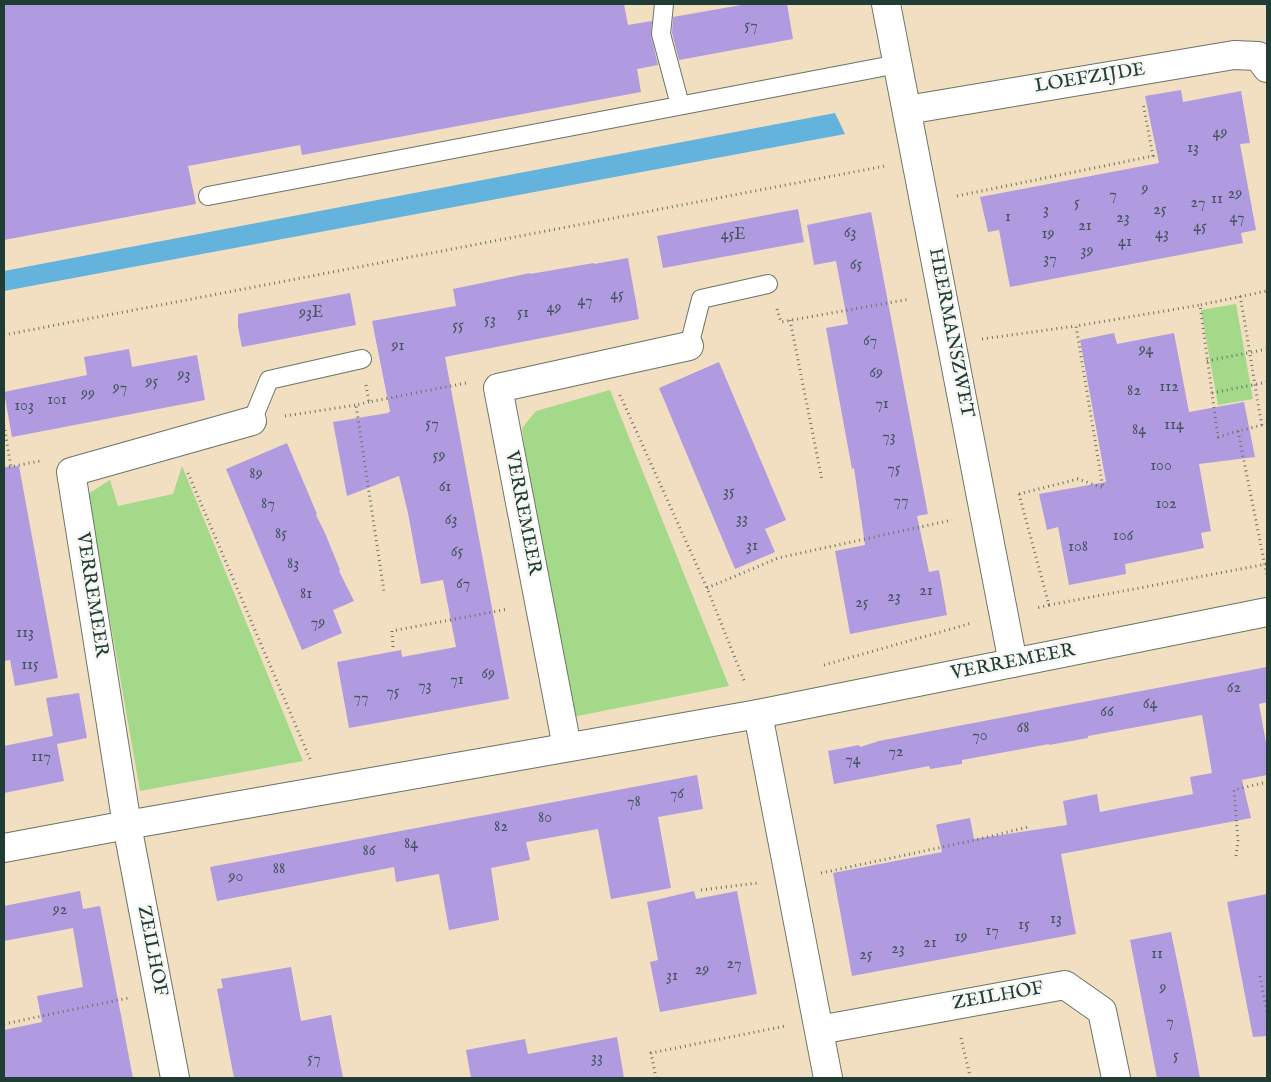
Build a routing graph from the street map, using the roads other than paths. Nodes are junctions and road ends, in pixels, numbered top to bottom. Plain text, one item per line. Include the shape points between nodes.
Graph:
1 (664, 4) edge
2 (886, 4) edge
3 (898, 64) junction
4 (1267, 68) edge
5 (680, 105) junction
6 (907, 110) junction
7 (208, 196) dead end
8 (768, 284) road end
9 (689, 346) joint
10 (362, 359) road end
11 (252, 421) joint
12 (1267, 612) edge
13 (1013, 663) junction
14 (758, 714) junction
15 (567, 747) junction
16 (127, 825) junction
17 (4, 848) edge
18 (818, 1025) junction
19 (176, 1078) edge
20 (828, 1078) edge
21 (1116, 1078) edge

1 - 5 lane via 661,34
2 - 3 street, HEERMANSZWET
3 - 5 lane
3 - 6 street, HEERMANSZWET
4 - 6 street, LOEFZIJDE via 1258,56 1234,55
5 - 7 lane
6 - 13 street, HEERMANSZWET
8 - 9 lane via 701,299
9 - 15 street, VERREMEER via 498,388
10 - 11 lane via 269,380
11 - 16 street, VERREMEER via 71,472
12 - 13 street, VERREMEER
13 - 14 street, VERREMEER
14 - 15 street, VERREMEER
14 - 18 street
15 - 16 street, VERREMEER
16 - 17 street, VERREMEER
16 - 19 street, ZEILHOF
18 - 20 street
18 - 21 street, ZEILHOF via 953,1006 1065,985 1102,1011

